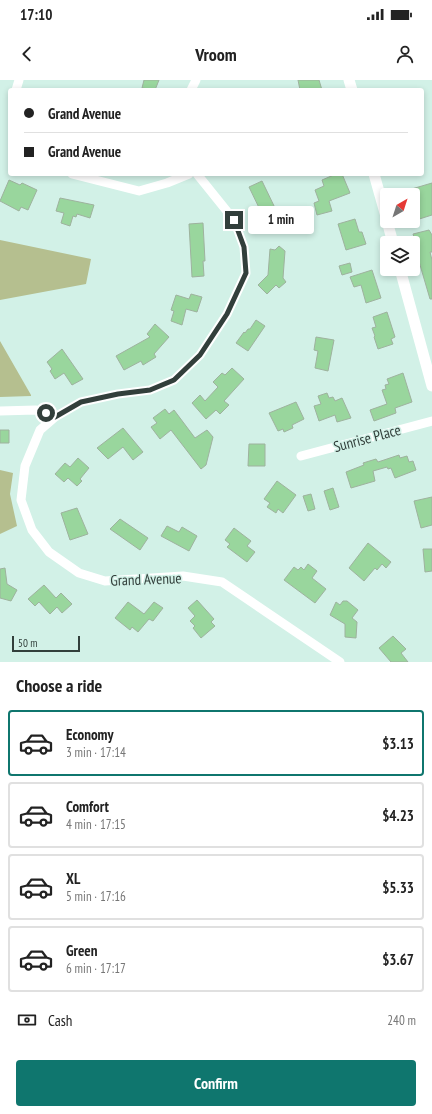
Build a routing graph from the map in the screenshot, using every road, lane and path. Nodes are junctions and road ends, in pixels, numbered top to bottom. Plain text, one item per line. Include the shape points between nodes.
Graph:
1 (80, 176) edge
2 (184, 176) edge
3 (199, 176) edge
4 (375, 176) edge
5 (380, 196) edge
6 (402, 276) edge
7 (432, 386) edge
8 (0, 411) edge
9 (55, 417) junction
10 (432, 420) edge
11 (301, 456) dead end
12 (340, 662) edge

1 - 2 street via 139,191
3 - 9 street, Grand Avenue via 234,220 244,247 246,273 227,314 200,355 174,380 150,390 81,402
4 - 5 street
6 - 7 street
8 - 9 street via 36,410
9 - 12 street, Grand Avenue via 40,430 25,466 21,500 32,530 49,552 79,573 105,581 183,576 222,582
10 - 11 street, Sunrise Place

